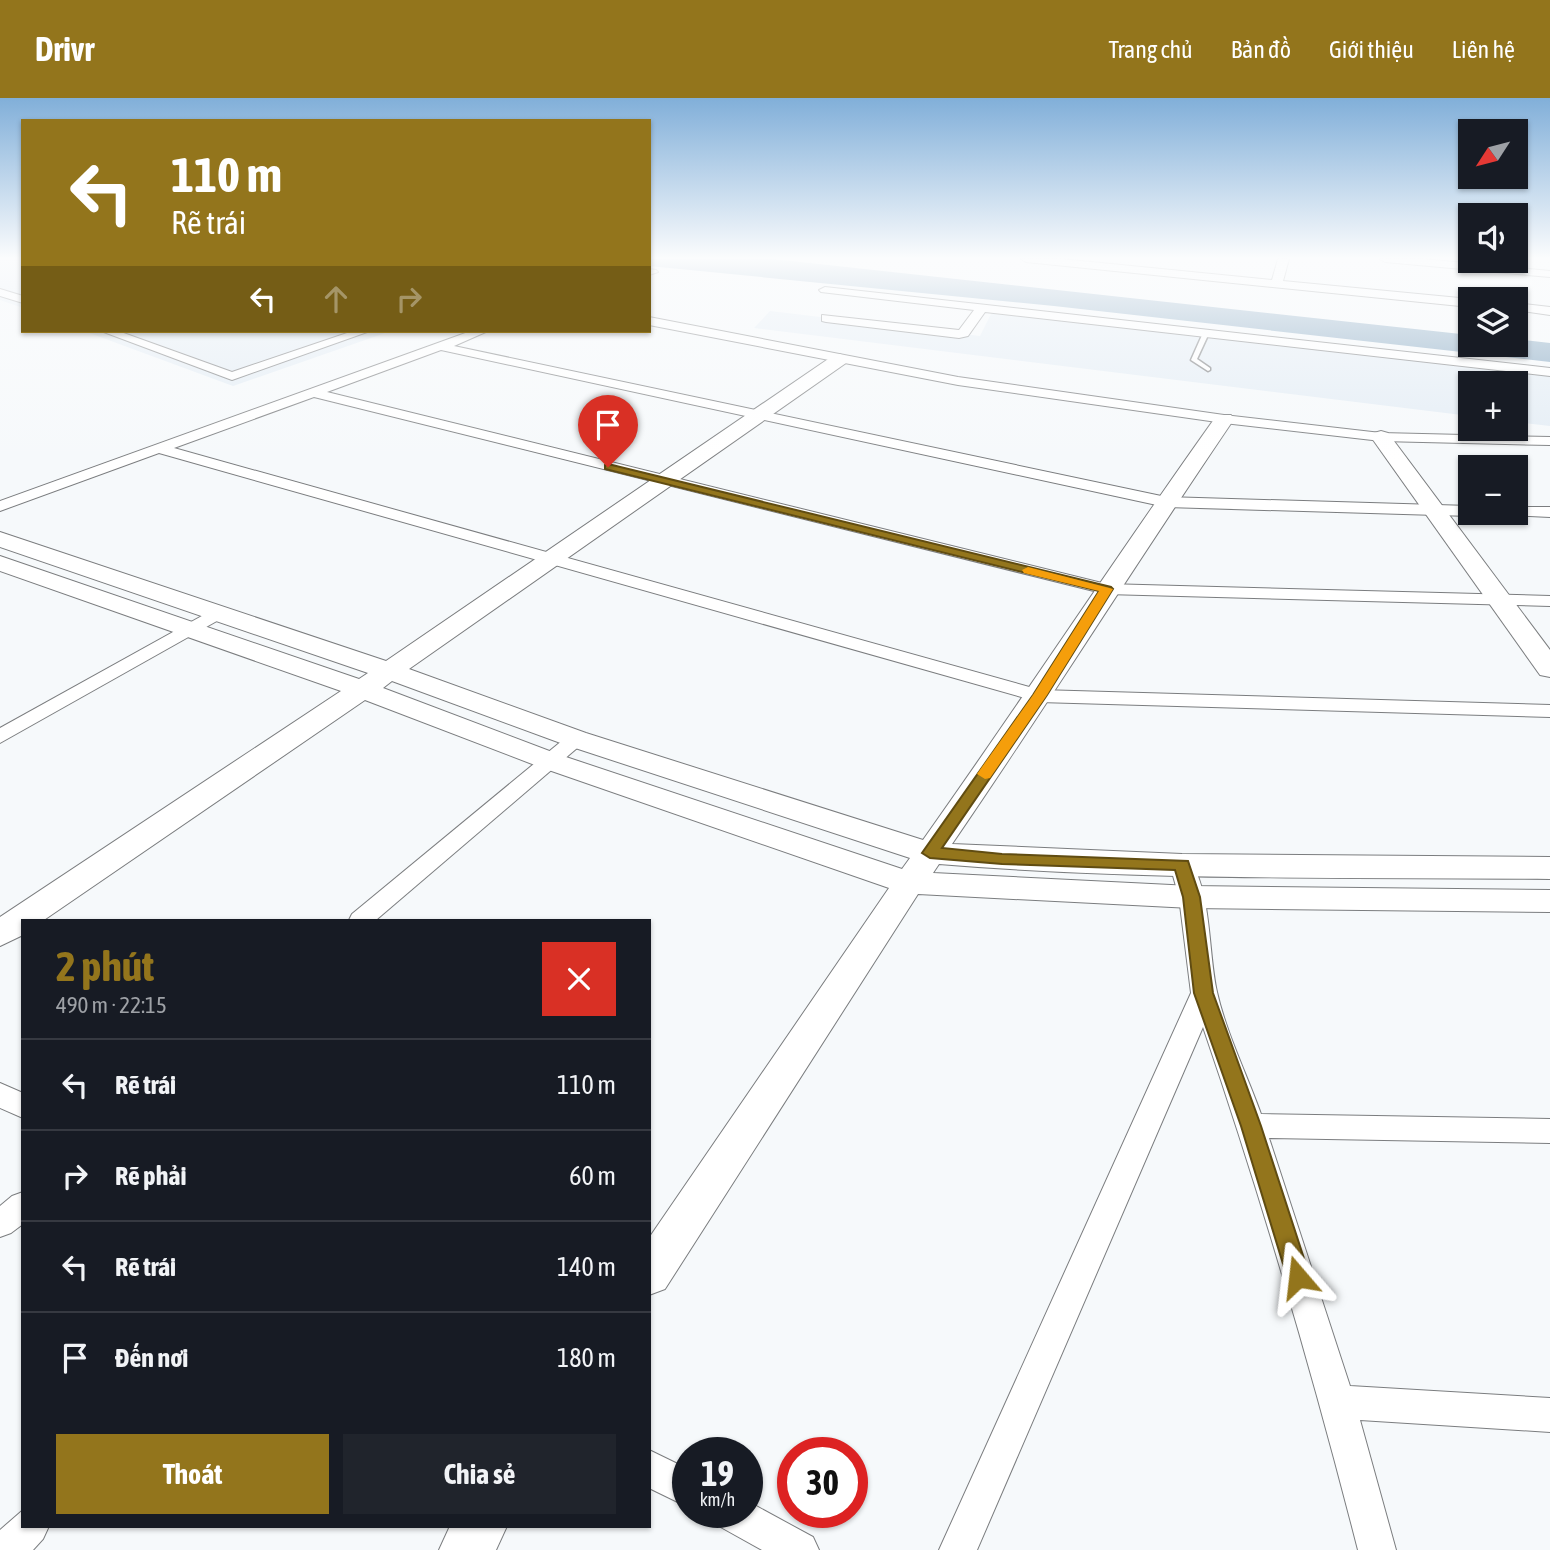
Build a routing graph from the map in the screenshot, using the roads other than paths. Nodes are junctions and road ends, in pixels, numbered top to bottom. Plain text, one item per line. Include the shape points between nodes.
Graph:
1 (678, 327) edge
2 (899, 327) edge
3 (968, 327) edge
4 (1144, 327) edge
5 (113, 333) edge
6 (359, 333) edge
7 (476, 333) edge
8 (1206, 334) junction
9 (438, 346) junction
10 (840, 359) junction
11 (1208, 369) dead end
12 (1550, 372) edge
13 (311, 392) junction
14 (759, 417) junction
15 (1224, 419) junction
16 (1381, 437) junction
17 (1550, 441) edge
18 (157, 448) junction
19 (662, 481) junction
20 (1166, 502) junction
21 (0, 506) edge
22 (1433, 510) junction
23 (1458, 511) edge
24 (1528, 512) edge
25 (1550, 512) edge
26 (0, 539) edge
27 (549, 560) junction
28 (0, 563) edge
29 (1106, 589) junction
30 (1498, 600) junction
31 (1550, 601) edge
32 (218, 613) junction
33 (187, 631) junction
34 (1550, 669) edge
35 (388, 671) junction
36 (360, 689) junction
37 (1040, 695) junction
38 (1550, 711) edge
39 (0, 737) edge
40 (576, 738) junction
41 (550, 761) junction
42 (930, 853) junction
43 (1182, 864) junction
44 (1550, 868) edge
45 (909, 883) junction
46 (1191, 897) junction
47 (1550, 901) edge
48 (22, 919) edge
49 (362, 919) edge
50 (21, 920) edge
51 (0, 934) edge
52 (1204, 993) junction
53 (0, 1094) edge
54 (21, 1106) edge
55 (1251, 1126) junction
56 (1550, 1131) edge
57 (21, 1207) edge
58 (0, 1224) edge
59 (651, 1272) edge
60 (1338, 1402) junction
61 (1550, 1415) edge
62 (651, 1469) edge
63 (672, 1480) edge
64 (28, 1528) edge
65 (480, 1528) edge
66 (759, 1528) edge
67 (7, 1550) edge
68 (465, 1550) edge
69 (800, 1550) edge
70 (958, 1550) edge
71 (1377, 1550) edge

1 - 10 street
2 - 3 street via 959,334
4 - 8 street
5 - 6 street via 232,376
7 - 9 street
8 - 11 lane via 1194,360
8 - 12 street
9 - 13 street
9 - 14 street
10 - 14 street
10 - 15 street via 958,382
13 - 18 street
13 - 19 street
14 - 19 street
14 - 20 street
15 - 16 street
15 - 20 street
16 - 17 street
16 - 22 street
18 - 21 street
18 - 27 street
19 - 27 street
19 - 29 street
20 - 22 street
20 - 29 street
22 - 23 street
22 - 30 street
24 - 25 street
26 - 32 street
27 - 35 street
27 - 37 street
28 - 33 street
29 - 30 street
29 - 37 street
30 - 31 street
30 - 34 street
32 - 33 street
32 - 35 street
33 - 36 street
33 - 39 street
35 - 36 street
35 - 40 street
36 - 41 street
36 - 48 street
37 - 38 street
37 - 42 street
40 - 41 street
40 - 42 street
41 - 45 street
41 - 49 street
42 - 43 street
42 - 45 street
43 - 44 street
43 - 46 street
45 - 46 street
45 - 59 street
46 - 47 street
46 - 52 street
50 - 51 street
52 - 55 street
52 - 70 street
53 - 54 street
55 - 56 street
55 - 60 street
57 - 58 street
60 - 61 street
60 - 71 street
62 - 63 street
64 - 67 street
65 - 68 street
66 - 69 street

